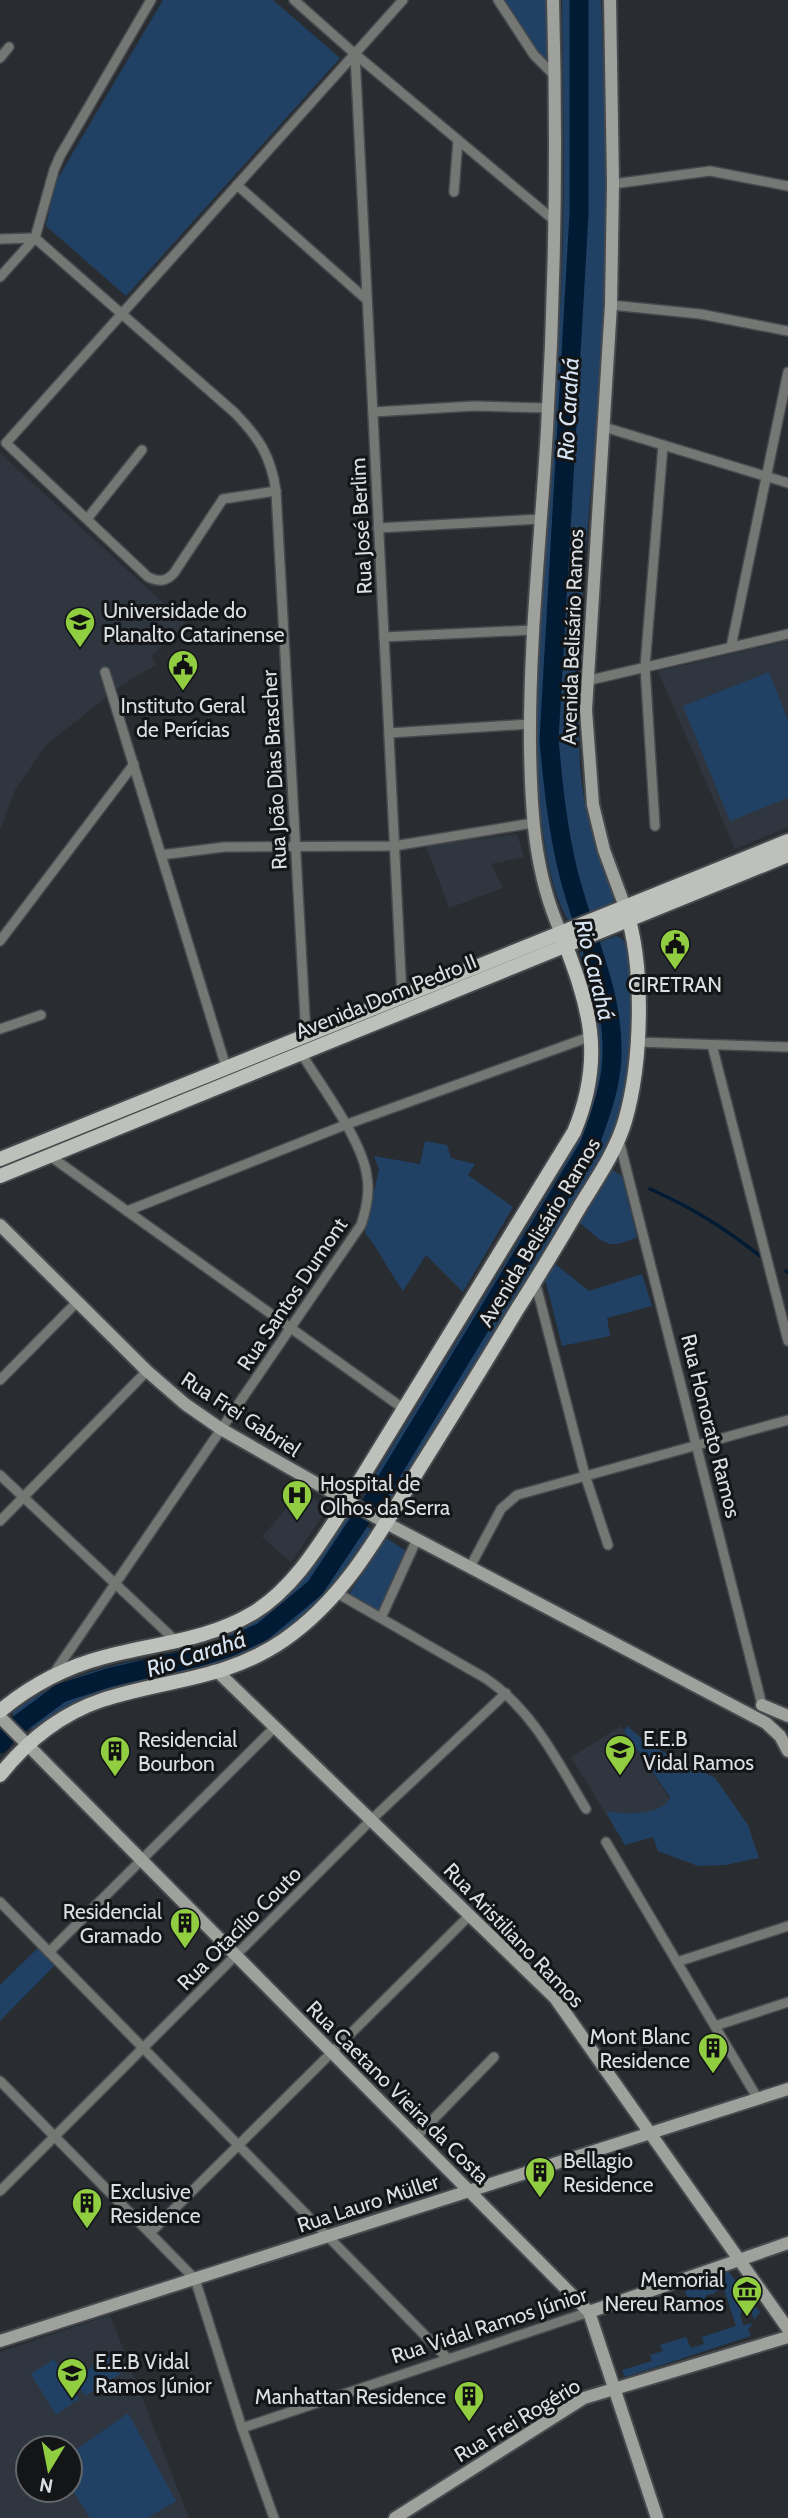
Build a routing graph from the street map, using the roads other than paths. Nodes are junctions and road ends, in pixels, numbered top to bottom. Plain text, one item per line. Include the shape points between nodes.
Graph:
1 (151, 0) edge
2 (295, 0) edge
3 (403, 0) edge
4 (498, 0) edge
5 (553, 0) edge
6 (610, 0) edge
7 (9, 47) dead end
8 (355, 54) junction
9 (0, 58) edge
10 (555, 76) junction
11 (458, 140) junction
12 (613, 184) junction
13 (237, 185) junction
14 (788, 186) edge
15 (454, 192) dead end
16 (555, 221) junction
17 (35, 238) junction
18 (0, 239) edge
19 (0, 277) edge
20 (367, 300) junction
21 (611, 304) junction
22 (122, 314) junction
23 (788, 331) edge
24 (788, 372) edge
25 (548, 408) junction
26 (373, 412) junction
27 (604, 427) junction
28 (663, 445) junction
29 (142, 450) dead end
30 (766, 476) junction
31 (788, 483) edge
32 (276, 491) junction
33 (87, 519) junction
34 (541, 519) junction
35 (378, 528) junction
36 (533, 630) junction
37 (788, 634) edge
38 (384, 637) junction
39 (731, 647) junction
40 (645, 667) junction
41 (106, 672) dead end
42 (586, 681) junction
43 (530, 724) junction
44 (389, 733) junction
45 (134, 764) junction
46 (533, 823) junction
47 (654, 826) dead end
48 (788, 841) edge
49 (394, 845) junction
50 (295, 846) junction
51 (161, 855) junction
52 (788, 855) edge
53 (627, 913) junction
54 (567, 937) junction
55 (0, 941) edge
56 (402, 997) junction
57 (41, 1015) dead end
58 (0, 1029) edge
59 (306, 1036) junction
60 (592, 1036) junction
61 (637, 1042) junction
62 (712, 1045) junction
63 (788, 1047) edge
64 (301, 1053) junction
65 (226, 1068) junction
66 (345, 1125) junction
67 (619, 1138) junction
68 (50, 1156) junction
69 (0, 1159) edge
70 (0, 1176) edge
71 (127, 1211) junction
72 (2, 1232) edge
73 (535, 1281) junction
74 (77, 1302) junction
75 (291, 1328) junction
76 (788, 1341) edge
77 (147, 1371) junction
78 (0, 1380) edge
79 (404, 1409) junction
80 (788, 1420) edge
81 (221, 1429) junction
82 (696, 1445) junction
83 (0, 1475) edge
84 (585, 1475) junction
85 (23, 1497) junction
86 (351, 1504) junction
87 (0, 1521) edge
88 (382, 1521) junction
89 (417, 1539) junction
90 (608, 1545) dead end
91 (470, 1567) junction
92 (115, 1584) junction
93 (337, 1593) junction
94 (381, 1618) junction
95 (177, 1643) junction
96 (219, 1673) junction
97 (50, 1678) junction
98 (506, 1693) junction
99 (762, 1705) junction
100 (1, 1716) edge
101 (788, 1716) edge
102 (766, 1723) junction
103 (275, 1727) junction
104 (23, 1740) junction
105 (787, 1746) edge
106 (0, 1775) edge
107 (586, 1809) dead end
108 (371, 1820) junction
109 (606, 1842) dead end
110 (141, 1860) junction
111 (0, 1902) edge
112 (470, 1915) junction
113 (788, 1926) edge
114 (49, 1952) junction
115 (236, 1955) junction
116 (677, 1962) junction
117 (788, 2003) edge
118 (715, 2026) junction
119 (143, 2048) junction
120 (332, 2052) junction
121 (494, 2057) dead end
122 (0, 2081) edge
123 (788, 2089) edge
124 (758, 2099) junction
125 (650, 2133) junction
126 (55, 2136) junction
127 (416, 2137) junction
128 (238, 2145) junction
129 (0, 2191) edge
130 (469, 2191) junction
131 (150, 2233) junction
132 (327, 2236) junction
133 (788, 2243) edge
134 (739, 2260) junction
135 (195, 2279) junction
136 (589, 2312) junction
137 (788, 2329) edge
138 (788, 2337) edge
139 (0, 2341) edge
140 (448, 2359) junction
141 (614, 2389) junction
142 (242, 2428) junction
143 (274, 2518) edge
144 (395, 2518) edge
145 (657, 2518) edge

1 - 17 street via 60,156
2 - 8 street
3 - 8 street
4 - 10 street via 534,55
5 - 10 main road, Avenida Belisário Ramos
6 - 12 main road, Avenida Belisário Ramos
7 - 9 street
8 - 11 street
8 - 13 street
8 - 20 street, Rua José Berlim
10 - 16 main road, Avenida Belisário Ramos
11 - 15 street
11 - 16 street
12 - 14 street via 710,171
12 - 21 main road, Avenida Belisário Ramos
13 - 20 street
13 - 22 street
16 - 25 main road, Avenida Belisário Ramos
17 - 18 street
17 - 19 street
17 - 22 street, Rua João Dias Brascher
20 - 26 street, Rua José Berlim
21 - 23 street via 700,314
21 - 27 main road, Avenida Belisário Ramos
22 - 32 street, Rua João Dias Brascher via 249,428 268,457
22 - 33 street via 6,443
24 - 30 street
25 - 26 street via 474,406
25 - 34 main road, Avenida Belisário Ramos
26 - 35 street, Rua José Berlim
27 - 28 street
27 - 42 main road, Avenida Belisário Ramos
28 - 30 street
28 - 40 street
29 - 33 street
30 - 31 street
30 - 39 street
32 - 33 street via 223,499 174,573 163,581 148,577
32 - 50 street, Rua João Dias Brascher
34 - 35 street
34 - 36 main road, Avenida Belisário Ramos
35 - 38 street, Rua José Berlim
36 - 38 street
36 - 43 main road, Avenida Belisário Ramos
37 - 39 street
38 - 44 street, Rua José Berlim
39 - 40 street
40 - 42 street
40 - 47 street
41 - 45 street
42 - 53 main road, Avenida Belisário Ramos via 593,806
43 - 44 street
43 - 46 main road, Avenida Belisário Ramos
44 - 49 street, Rua José Berlim
45 - 51 street
45 - 55 street
46 - 49 street
46 - 54 main road, Avenida Belisário Ramos via 542,882
48 - 53 main road, Avenida Dom Pedro II
49 - 50 street
49 - 56 street, Rua José Berlim
50 - 51 street via 224,847
50 - 59 street, Rua João Dias Brascher
51 - 65 street
52 - 53 main road, Avenida Dom Pedro II
53 - 54 main road, Avenida Dom Pedro II
53 - 61 main road, Avenida Belisário Ramos via 637,979
54 - 56 main road, Avenida Dom Pedro II
54 - 60 main road, Avenida Belisário Ramos
54 - 64 main road, Avenida Dom Pedro II
56 - 59 main road, Avenida Dom Pedro II
57 - 58 street
59 - 65 main road, Avenida Dom Pedro II
60 - 66 street
60 - 79 main road, Avenida Belisário Ramos via 590,1078 574,1132
61 - 62 street
61 - 67 main road, Avenida Belisário Ramos via 631,1097
62 - 63 street
62 - 76 street
64 - 66 street, Rua Santos Dumont
64 - 68 main road, Avenida Dom Pedro II
65 - 69 main road, Avenida Dom Pedro II
66 - 71 street
66 - 75 street, Rua Santos Dumont via 365,1164 365,1212 354,1236
67 - 73 main road, Avenida Belisário Ramos
67 - 82 street, Rua Honorato Ramos
68 - 70 main road, Avenida Dom Pedro II
68 - 71 street
71 - 75 street
72 - 74 main road, Rua Frei Gabriel
73 - 84 street
73 - 88 main road, Avenida Belisário Ramos
74 - 77 main road, Rua Frei Gabriel
74 - 78 street
75 - 79 street
75 - 81 street, Rua Santos Dumont
77 - 81 main road, Rua Frei Gabriel
77 - 85 street
79 - 86 main road, Avenida Belisário Ramos
80 - 82 street
81 - 86 main road, Rua Frei Gabriel
81 - 92 street, Rua Santos Dumont
82 - 84 street
82 - 99 street, Rua Honorato Ramos
83 - 85 street
84 - 90 street
84 - 91 street via 529,1490 508,1501
85 - 87 street
85 - 92 street
86 - 88 main road, Rua Frei Gabriel
86 - 95 main road, Avenida Belisário Ramos via 274,1598 224,1628
88 - 89 main road, Rua Frei Gabriel
88 - 93 main road, Avenida Belisário Ramos via 363,1559
89 - 91 main road, Rua Frei Gabriel
89 - 94 street
91 - 102 main road, Rua Frei Gabriel
92 - 95 street
92 - 97 street, Rua Santos Dumont
93 - 94 street
93 - 96 main road, Avenida Belisário Ramos via 283,1641
94 - 98 street
95 - 97 main road, Avenida Belisário Ramos via 101,1658
96 - 103 main road, Rua Aristiliano Ramos
96 - 104 main road, Avenida Belisário Ramos via 102,1700
97 - 100 main road, Avenida Belisário Ramos
98 - 107 street via 530,1718
98 - 108 street, Rua Otacílio Couto
99 - 101 main road
99 - 102 main road, Rua Honorato Ramos
100 - 104 main road, Rua Caetano Vieira da Costa
102 - 105 main road, Rua Frei Gabriel
103 - 108 main road, Rua Aristiliano Ramos
103 - 110 street
104 - 106 main road, Avenida Belisário Ramos
104 - 110 main road, Rua Caetano Vieira da Costa
108 - 112 main road, Rua Aristiliano Ramos
108 - 115 street, Rua Otacílio Couto
109 - 116 street
110 - 114 street
110 - 115 main road, Rua Caetano Vieira da Costa
111 - 114 street
112 - 120 street
112 - 125 main road, Rua Aristiliano Ramos via 555,1998
113 - 116 street
114 - 119 street
115 - 119 street, Rua Otacílio Couto
115 - 120 main road, Rua Caetano Vieira da Costa
116 - 118 street
117 - 118 street
118 - 124 street
119 - 126 street, Rua Otacílio Couto
119 - 128 street
120 - 127 main road, Rua Caetano Vieira da Costa
120 - 128 street
121 - 127 street
122 - 126 street
123 - 124 main road, Rua Lauro Müller
124 - 125 main road, Rua Lauro Müller
125 - 130 main road, Rua Lauro Müller
125 - 134 main road, Rua Aristiliano Ramos
126 - 129 street, Rua Otacílio Couto
126 - 131 street
127 - 130 main road, Rua Caetano Vieira da Costa
128 - 131 street
128 - 132 street
130 - 132 main road, Rua Lauro Müller
130 - 136 main road, Rua Caetano Vieira da Costa
131 - 135 street
132 - 135 main road, Rua Lauro Müller
132 - 140 street
133 - 134 main road, Rua Vidal Ramos Júnior
134 - 136 main road, Rua Vidal Ramos Júnior
134 - 137 main road, Rua Aristiliano Ramos
135 - 139 main road, Rua Lauro Müller
135 - 142 street
136 - 140 street, Rua Vidal Ramos Júnior
136 - 141 main road, Rua Caetano Vieira da Costa
138 - 141 main road, Rua Frei Rogério
140 - 142 street, Rua Vidal Ramos Júnior
141 - 144 main road, Rua Frei Rogério via 578,2401
141 - 145 main road, Rua Caetano Vieira da Costa
142 - 143 street

